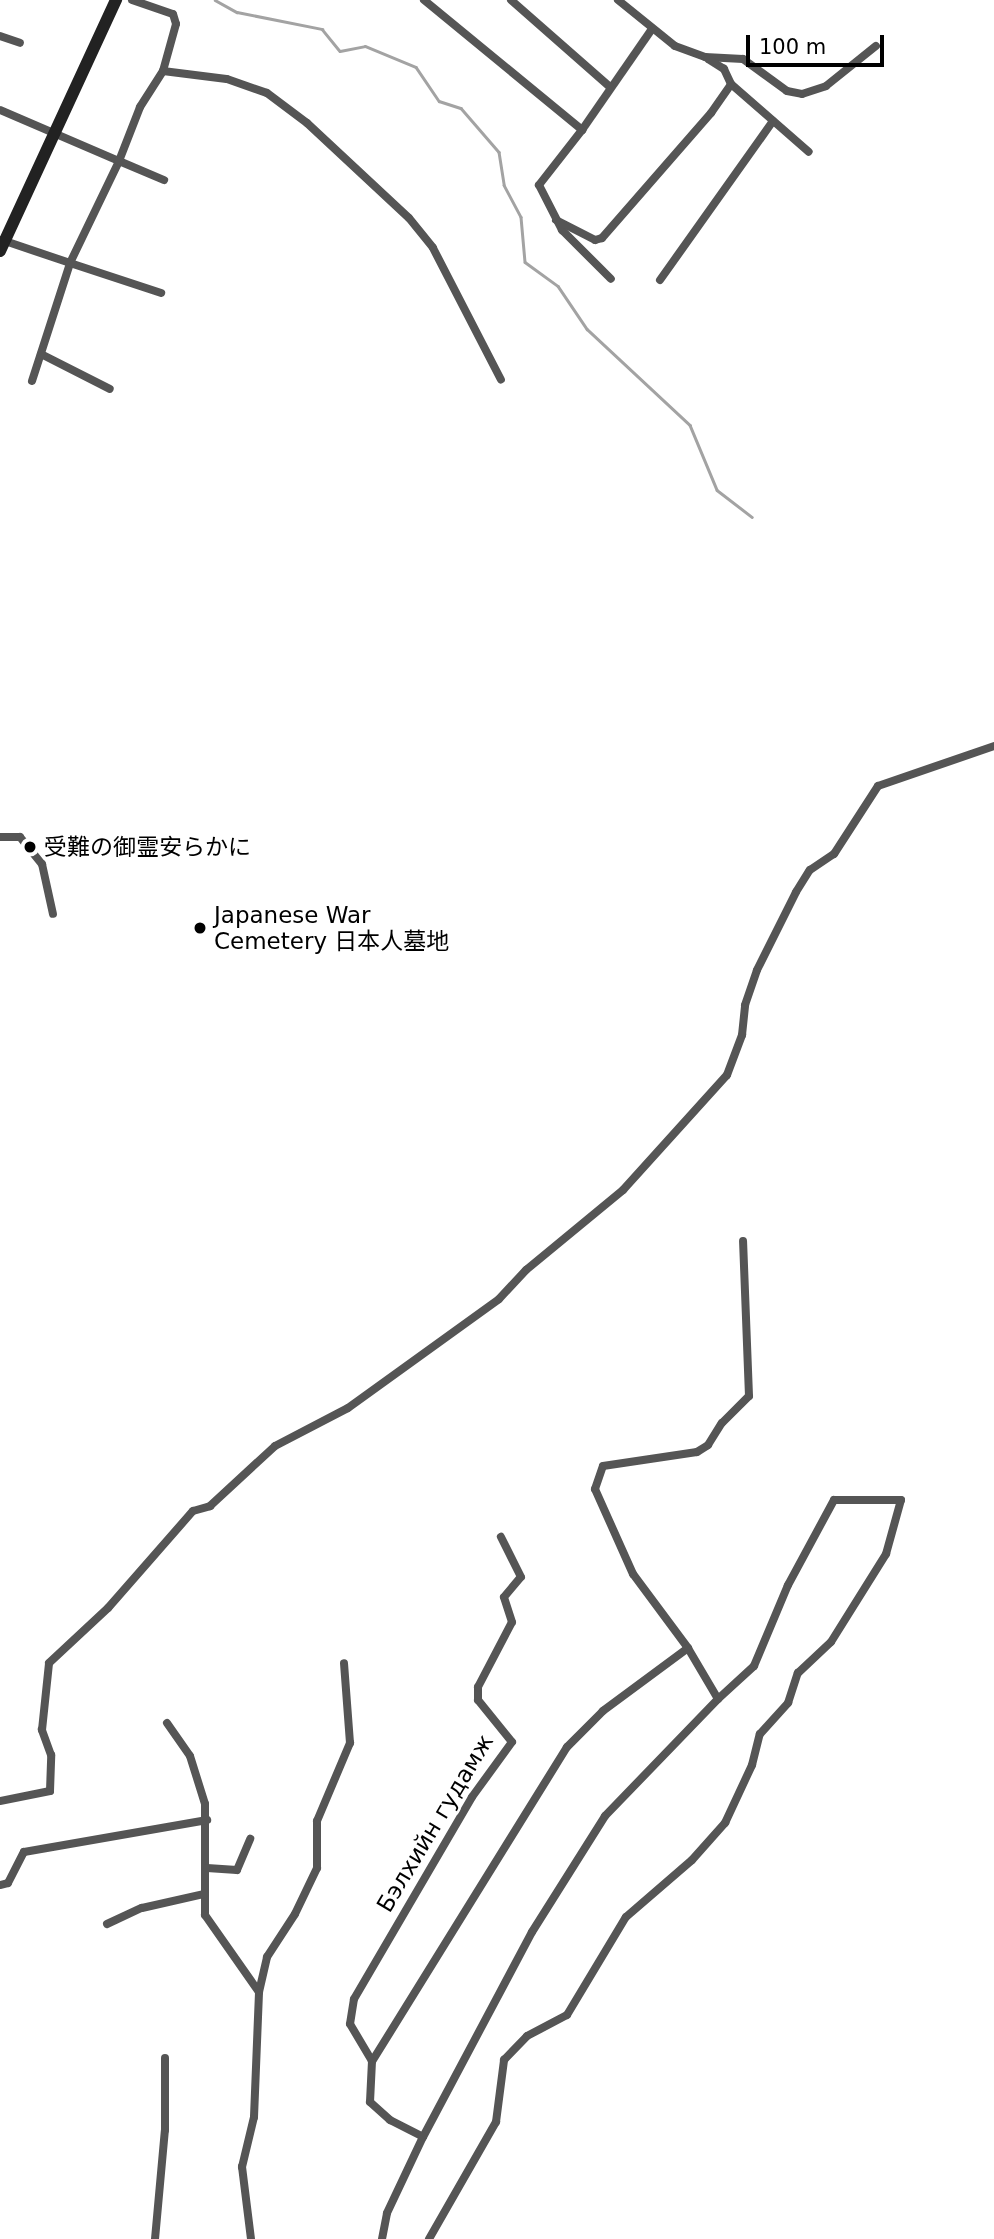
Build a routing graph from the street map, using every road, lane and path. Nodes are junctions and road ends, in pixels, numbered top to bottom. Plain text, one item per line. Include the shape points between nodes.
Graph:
1 (116, 0) edge
2 (132, 0) edge
3 (424, 0) edge
4 (511, 0) edge
5 (618, 0) edge
6 (652, 29) junction
7 (0, 36) edge
8 (20, 43) dead end
9 (876, 46) dead end
10 (705, 57) junction
11 (163, 71) junction
12 (731, 84) junction
13 (610, 87) junction
14 (0, 110) edge
15 (773, 121) junction
16 (582, 130) junction
17 (54, 131) junction
18 (809, 152) dead end
19 (119, 161) junction
20 (164, 180) dead end
21 (556, 220) junction
22 (2, 244) edge
23 (70, 263) junction
24 (611, 279) dead end
25 (660, 280) dead end
26 (161, 293) dead end
27 (41, 354) junction
28 (502, 380) dead end
29 (32, 381) dead end
30 (110, 389) dead end
31 (994, 747) edge
32 (0, 837) edge
33 (53, 914) dead end
34 (743, 1241) dead end
35 (501, 1537) dead end
36 (688, 1648) junction
37 (344, 1663) dead end
38 (718, 1699) junction
39 (167, 1723) dead end
40 (0, 1801) edge
41 (206, 1820) junction
42 (250, 1839) dead end
43 (207, 1868) junction
44 (0, 1885) edge
45 (204, 1894) junction
46 (107, 1924) dead end
47 (259, 1992) junction
48 (165, 2058) dead end
49 (372, 2061) junction
50 (423, 2137) junction
51 (155, 2239) edge
52 (251, 2239) edge
53 (382, 2239) edge
54 (429, 2239) edge

1 - 17 main road
2 - 11 street via 173,14 176,24
3 - 16 street
4 - 13 street
5 - 6 street
6 - 10 street via 675,46
6 - 13 street
7 - 8 street
9 - 10 street via 826,86 802,94 771,83 743,59
10 - 12 street via 724,69
11 - 19 street via 140,107
11 - 28 street via 227,79 267,93 359,169 433,248
12 - 15 street
12 - 21 street via 601,238 595,240
13 - 16 street
14 - 17 street
15 - 18 street
15 - 25 street
16 - 21 street via 539,185
17 - 19 street
17 - 22 main road
19 - 20 street
19 - 23 street
21 - 24 street
22 - 23 street
23 - 26 street
23 - 27 street
27 - 29 street
27 - 30 street
31 - 40 street via 878,786 834,854 810,870 796,892 757,970 727,1075 623,1191 526,1270 499,1299 348,1408 275,1446 210,1506 193,1511 108,1608 49,1663 41,1730 51,1755 50,1791
32 - 33 street via 20,837 42,864
34 - 36 street via 749,1396 697,1452 603,1466 595,1489 634,1574
35 - 49 street, Бэлхийн гудамж via 521,1577 504,1597 512,1622 478,1687 478,1700 512,1742 472,1797 354,1999 350,2024
36 - 38 street
36 - 49 street via 603,1711 567,1747
37 - 47 street via 351,1743 317,1821 317,1868 267,1957
38 - 50 street via 605,1816 532,1932
38 - 54 street via 754,1666 788,1585 835,1500 901,1500 886,1554 831,1642 798,1673 788,1703 760,1734 752,1765 725,1823 692,1860 626,1917 567,2015 527,2036 505,2060 496,2122
39 - 41 street via 190,1756
41 - 43 street
41 - 44 street via 24,1852 8,1884
42 - 43 street via 237,1870
43 - 45 street
45 - 46 street via 142,1909
45 - 47 street via 205,1915
47 - 52 street via 254,2117 242,2167
48 - 51 street via 165,2130
49 - 50 street via 370,2102 390,2120
50 - 53 street via 387,2213

